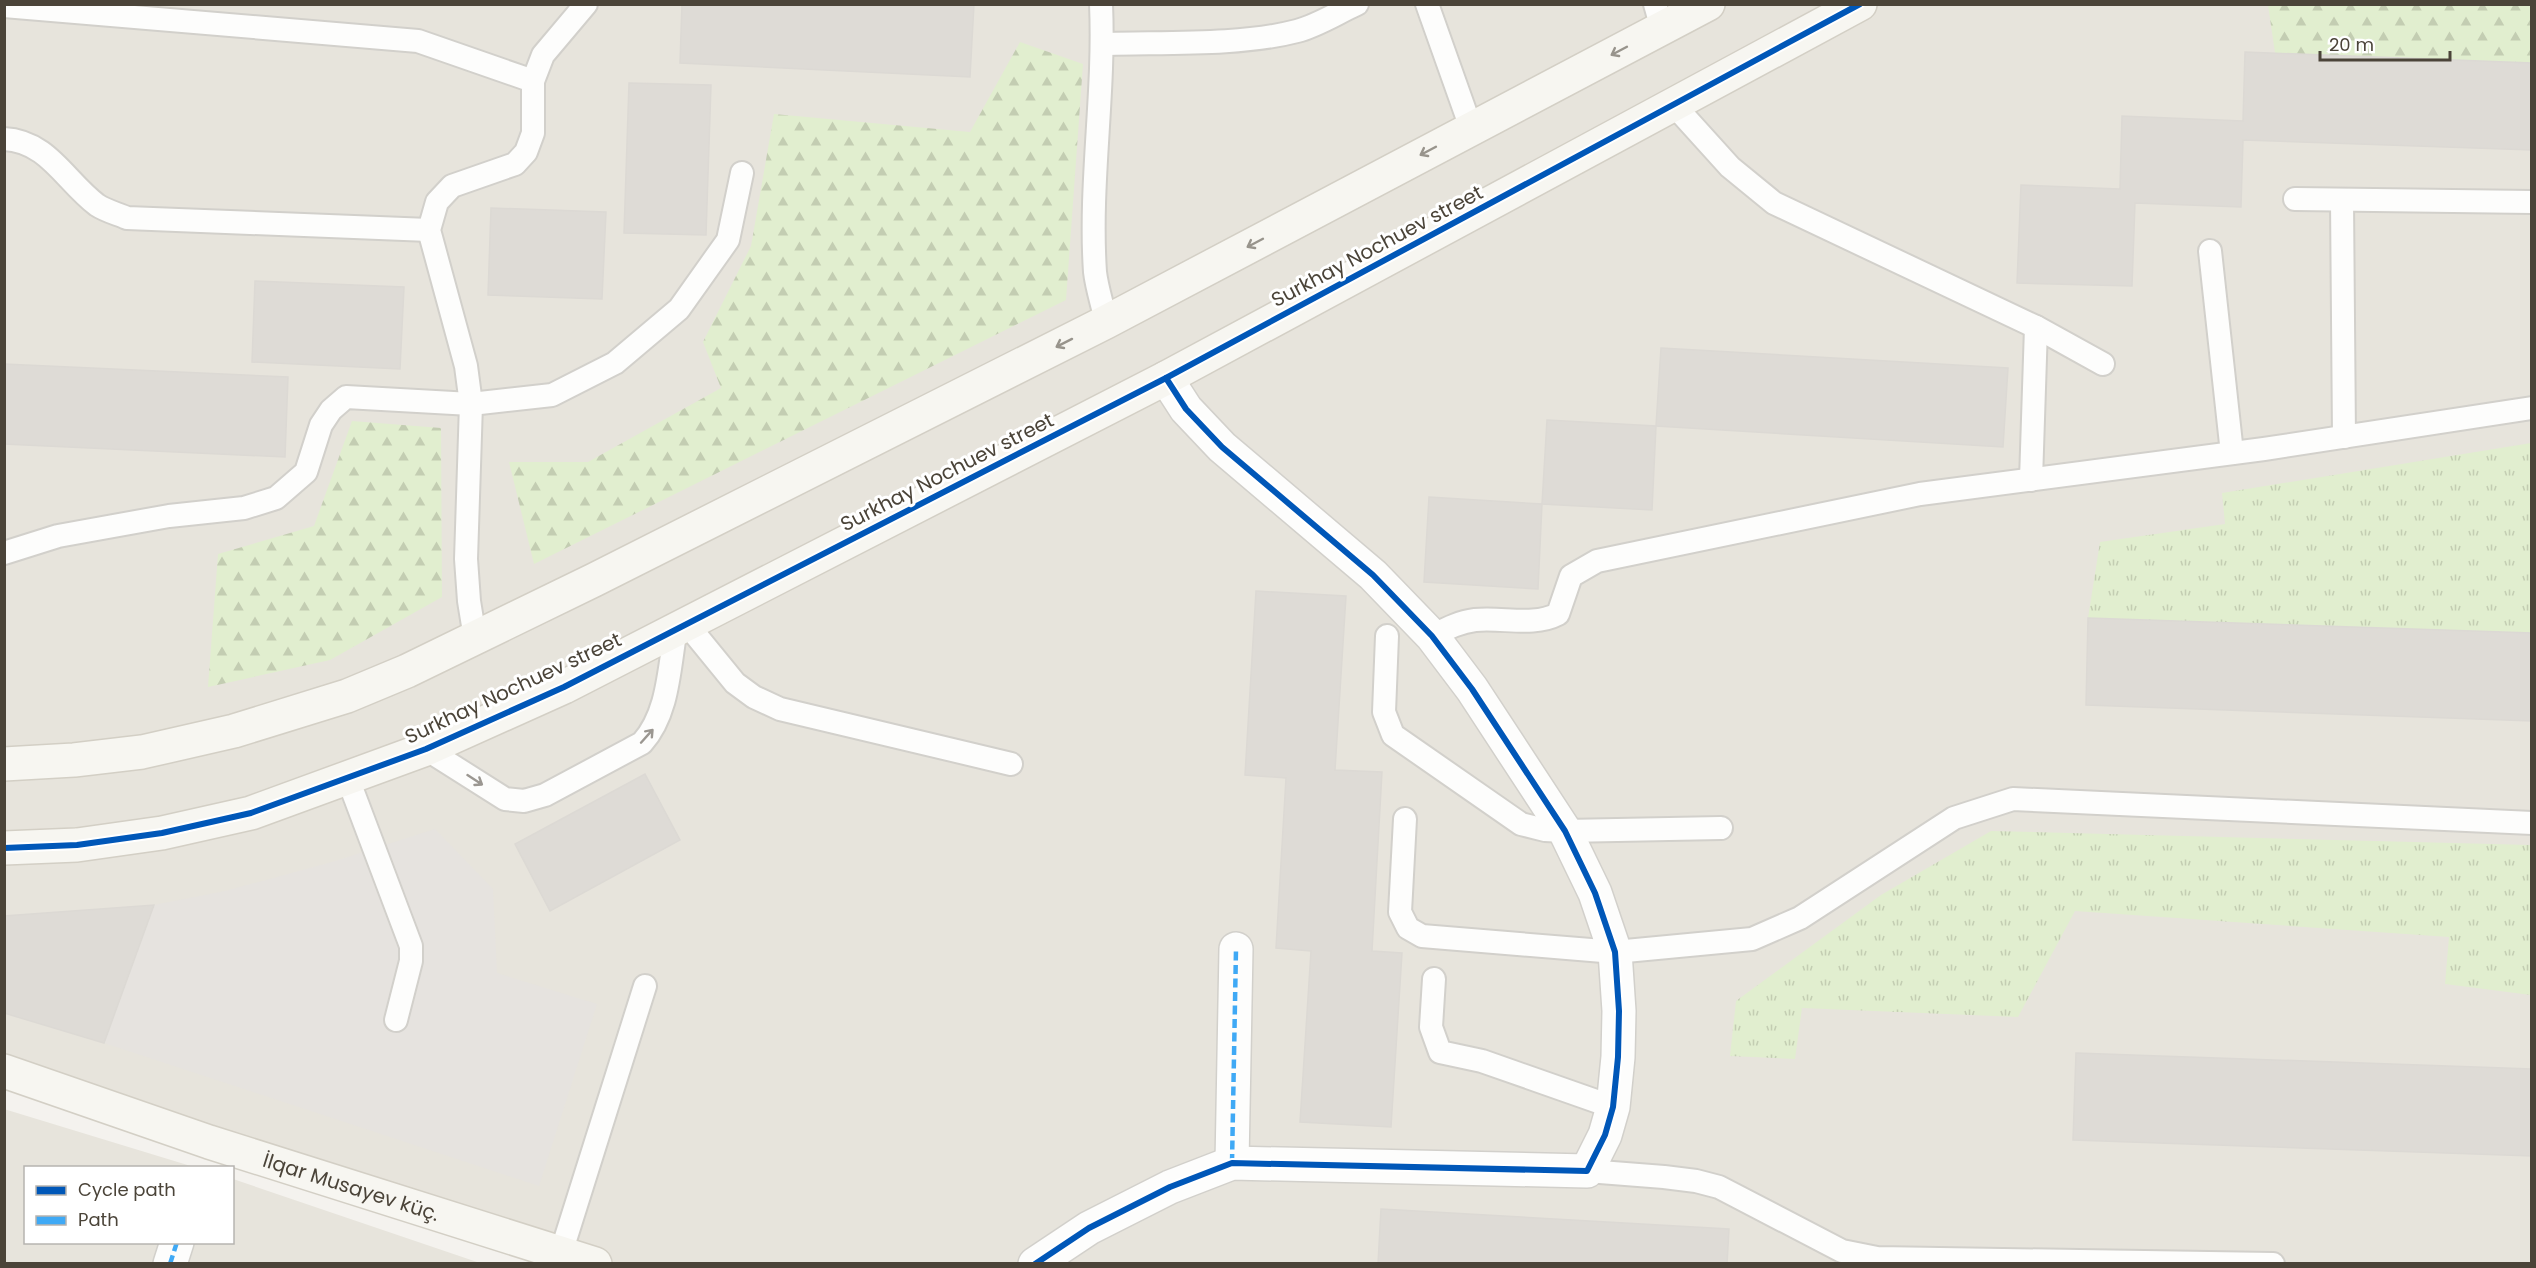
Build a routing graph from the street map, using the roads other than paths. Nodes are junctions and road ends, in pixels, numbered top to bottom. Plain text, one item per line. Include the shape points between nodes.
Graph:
1 (586, 4) edge
2 (1101, 4) edge
3 (1357, 4) edge
4 (1427, 4) edge
5 (1708, 4) edge
6 (1860, 4) edge
7 (4, 6) edge
8 (1658, 16) edge
9 (1103, 44) junction
10 (533, 81) junction
11 (1673, 104) junction
12 (1471, 128) junction
13 (4, 139) edge
14 (742, 173) dead end
15 (2295, 199) dead end
16 (2342, 200) junction
17 (2532, 202) edge
18 (429, 230) junction
19 (2210, 251) dead end
20 (1106, 322) junction
21 (2036, 327) junction
22 (2103, 364) dead end
23 (1166, 378) junction
24 (471, 404) junction
25 (2532, 408) edge
26 (2344, 437) junction
27 (2232, 453) junction
28 (2031, 480) junction
29 (4, 553) edge
30 (681, 626) junction
31 (1387, 636) dead end
32 (1432, 636) junction
33 (475, 638) junction
34 (426, 749) junction
35 (4, 764) edge
36 (1011, 764) dead end
37 (348, 779) junction
38 (1405, 819) dead end
39 (2532, 823) edge
40 (1721, 828) dead end
41 (1565, 831) junction
42 (4, 848) edge
43 (1236, 949) dead end
44 (1616, 951) junction
45 (1434, 979) dead end
46 (645, 986) dead end
47 (396, 1020) dead end
48 (4, 1071) edge
49 (1613, 1107) junction
50 (1232, 1163) junction
51 (1587, 1172) junction
52 (176, 1244) edge
53 (561, 1253) junction
54 (170, 1263) edge
55 (595, 1263) edge
56 (1035, 1263) edge
57 (2273, 1263) edge

1 - 10 lane via 543,55
2 - 9 lane
3 - 9 lane via 1279,36
4 - 12 lane
5 - 8 street
6 - 11 street, Surkhay Nochuev street
7 - 10 lane via 418,41
8 -> 12 street
9 - 20 lane via 1094,215 1096,275
10 - 18 lane via 533,133 526,152 516,164 452,186 437,202
11 - 21 lane via 1730,167 1774,203
11 - 23 street, Surkhay Nochuev street
12 -> 20 street
13 - 18 lane via 22,140 48,156 98,205 127,218
14 - 24 lane via 728,240 678,309 615,363 552,395
15 - 16 lane
16 - 17 lane
16 - 26 lane
18 - 24 lane via 466,366
19 - 27 lane
20 -> 33 street
21 - 22 lane
21 - 28 lane
23 - 30 street, Surkhay Nochuev street
23 - 32 street via 1186,409 1222,447 1373,575
24 - 29 lane via 346,397 321,425 306,472 276,498 244,508 169,516 58,536
24 - 33 lane via 466,559
25 - 26 lane
26 - 27 lane
27 - 28 lane
28 - 32 lane via 1920,494 1598,561 1570,576 1558,614 1545,621 1478,620 1458,623
30 - 34 street, Surkhay Nochuev street via 564,687
34 -> 30 lane via 505,800 524,801 545,795 642,743 654,730
30 - 36 lane via 735,683 780,709
31 - 41 lane via 1384,712 1393,735 1521,824
32 - 41 street via 1472,689
33 - 35 street via 347,696 234,731 142,752
34 - 37 street, Surkhay Nochuev street
37 - 42 street, Surkhay Nochuev street via 251,813 173,830 77,845
37 - 47 lane via 411,946
38 - 44 lane via 1401,912 1408,928 1422,936
39 - 44 lane via 2013,799 1954,818 1800,918 1752,939
40 - 41 lane
41 - 44 street via 1595,893
43 - 50 street
44 - 49 street via 1619,1011
45 - 49 lane via 1431,1027 1440,1052 1482,1061
46 - 53 lane
48 - 53 street, İlqar Musayev küç. via 209,1142
49 - 51 street
50 - 51 street
50 - 56 street via 1170,1187 1089,1228
51 - 57 lane via 1696,1180 1719,1187 1833,1247 1877,1258
52 - 54 street
53 - 55 street, İlqar Musayev küç.

